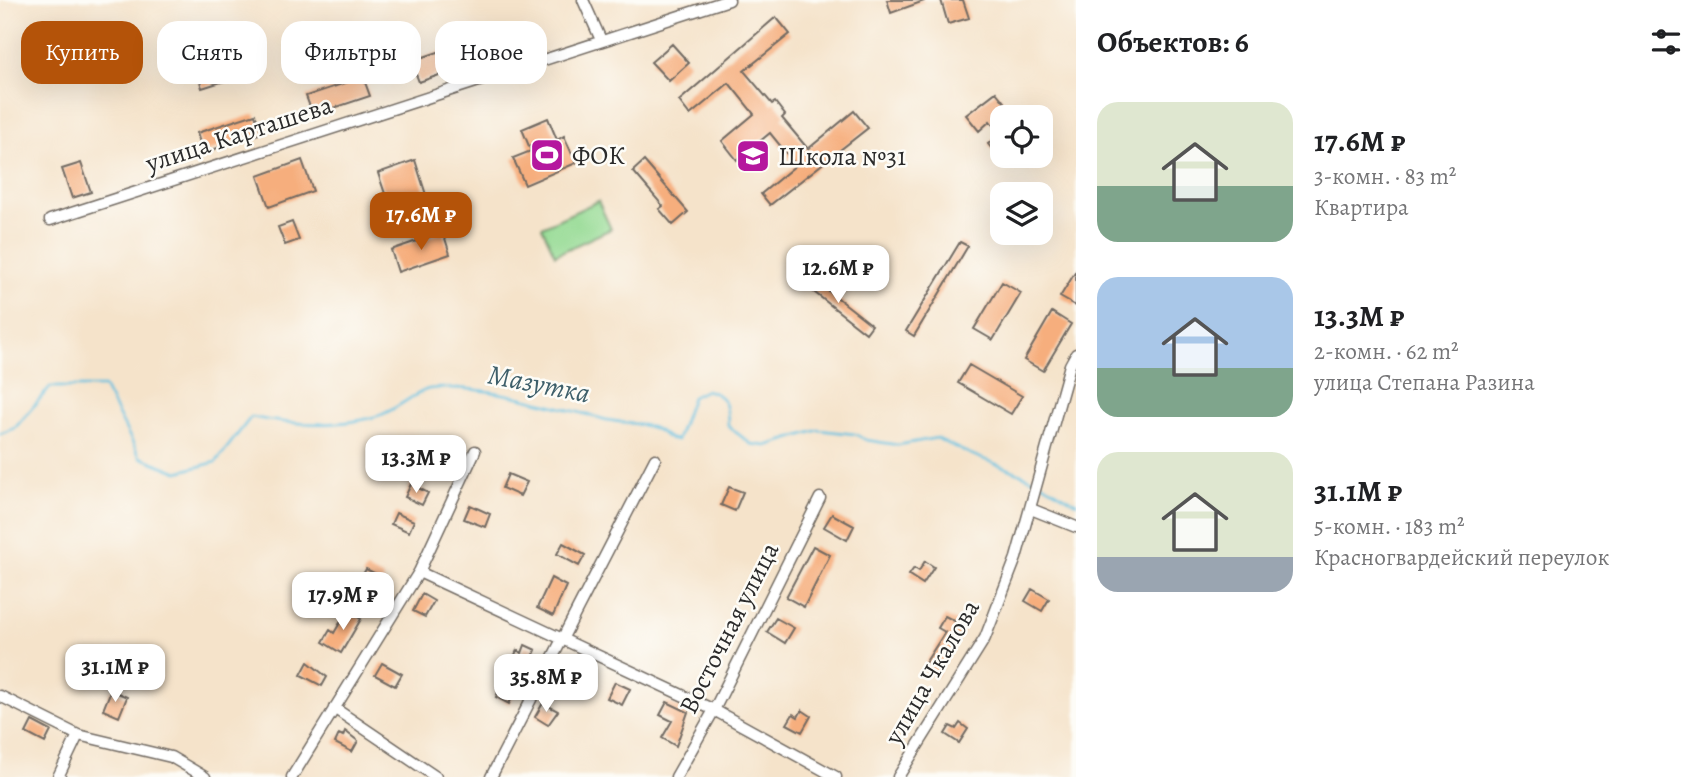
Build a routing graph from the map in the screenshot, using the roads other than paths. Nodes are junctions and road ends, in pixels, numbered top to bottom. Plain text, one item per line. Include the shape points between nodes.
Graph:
1 (583, 0) edge
2 (729, 0) edge
3 (601, 40) junction
4 (50, 220) dead end
5 (1076, 354) edge
6 (1073, 366) edge
7 (475, 452) dead end
8 (655, 458) dead end
9 (820, 498) dead end
10 (1031, 509) junction
11 (1076, 527) edge
12 (419, 572) junction
13 (563, 638) junction
14 (0, 696) edge
15 (334, 708) junction
16 (714, 710) junction
17 (78, 735) junction
18 (58, 777) edge
19 (205, 777) edge
20 (292, 777) edge
21 (436, 777) edge
22 (492, 777) edge
23 (676, 777) edge
24 (836, 777) edge
25 (898, 777) edge

1 - 3 street
2 - 3 street, улица Карташева
3 - 4 street, улица Карташева
5 - 6 street, улица Чкалова
6 - 10 street, улица Чкалова
7 - 12 street
8 - 13 street
9 - 16 street, Восточная улица
10 - 11 street
10 - 25 street, улица Чкалова via 985,638
12 - 13 street
12 - 15 street
13 - 16 street
13 - 22 street
14 - 17 street
15 - 20 street
15 - 21 street
16 - 23 street, Восточная улица
16 - 24 street
17 - 18 street
17 - 19 street via 171,757

